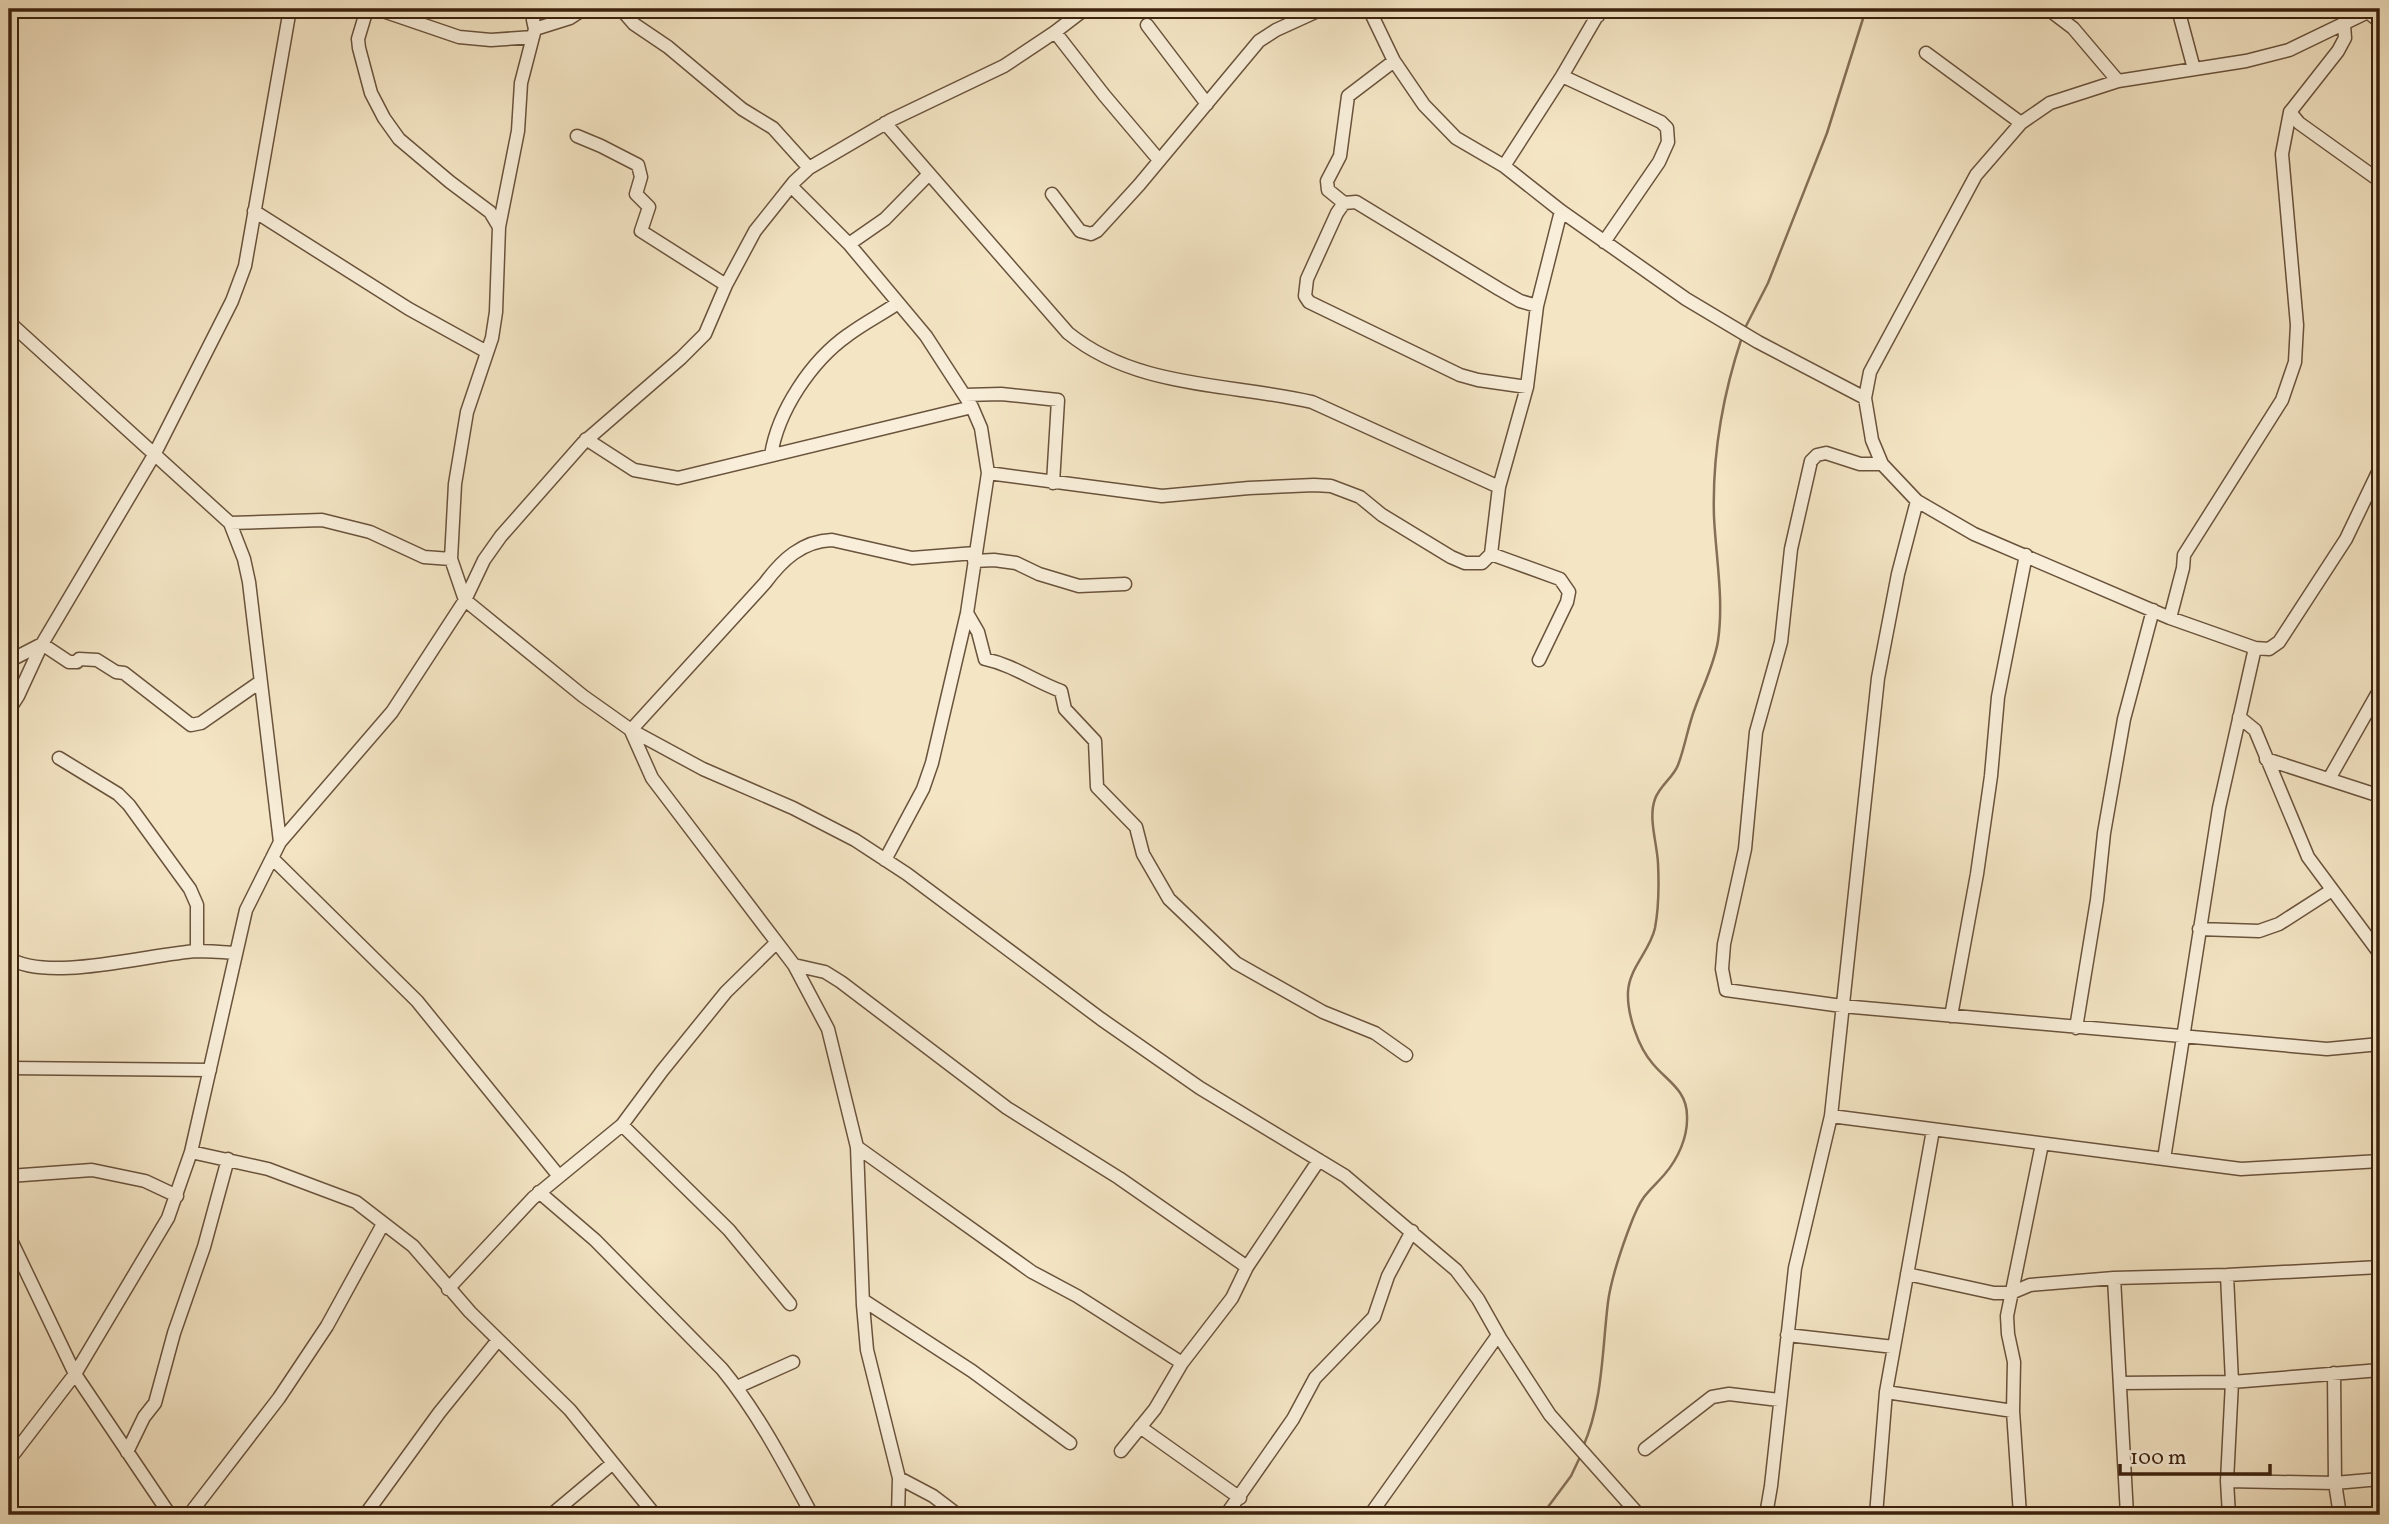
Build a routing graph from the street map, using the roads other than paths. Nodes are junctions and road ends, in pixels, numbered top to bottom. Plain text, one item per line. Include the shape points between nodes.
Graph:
1 (290, 9) edge
2 (367, 9) edge
3 (377, 9) edge
4 (536, 9) edge
5 (584, 9) edge
6 (621, 9) edge
7 (1085, 9) edge
8 (1322, 9) edge
9 (1369, 9) edge
10 (1583, 9) edge
11 (2048, 9) edge
12 (2178, 9) edge
13 (2372, 11) edge
14 (1600, 12) edge
15 (2380, 22) edge
16 (1147, 25) dead end
17 (2344, 25) junction
18 (1055, 32) junction
19 (534, 33) junction
20 (1926, 53) dead end
21 (1394, 61) junction
22 (2194, 69) junction
23 (1562, 76) junction
24 (2118, 81) junction
25 (1207, 104) junction
26 (2290, 112) junction
27 (885, 123) junction
28 (2021, 123) junction
29 (577, 136) dead end
30 (1159, 160) junction
31 (1504, 166) junction
32 (809, 168) junction
33 (929, 174) junction
34 (2380, 181) edge
35 (791, 186) junction
36 (1052, 194) dead end
37 (1344, 203) junction
38 (254, 211) junction
39 (1560, 211) junction
40 (499, 227) junction
41 (1604, 242) junction
42 (849, 244) junction
43 (726, 285) junction
44 (898, 303) junction
45 (1537, 306) junction
46 (9, 322) edge
47 (487, 352) junction
48 (1527, 387) junction
49 (1865, 398) junction
50 (968, 401) junction
51 (586, 439) junction
52 (154, 454) junction
53 (771, 455) junction
54 (1882, 464) junction
55 (2380, 468) edge
56 (988, 473) junction
57 (1053, 482) junction
58 (1499, 487) junction
59 (1917, 501) junction
60 (230, 523) junction
61 (1491, 554) junction
62 (2026, 555) junction
63 (975, 557) junction
64 (451, 559) junction
65 (1125, 584) dead end
66 (465, 600) junction
67 (2153, 610) junction
68 (967, 613) junction
69 (2170, 618) junction
70 (42, 644) junction
71 (2255, 648) junction
72 (1539, 660) dead end
73 (9, 661) edge
74 (260, 682) junction
75 (2380, 689) edge
76 (9, 710) edge
77 (2239, 717) junction
78 (631, 730) junction
79 (59, 758) dead end
80 (2266, 759) junction
81 (2329, 779) junction
82 (2380, 796) edge
83 (280, 842) junction
84 (272, 858) junction
85 (885, 860) junction
86 (2332, 890) junction
87 (2199, 929) junction
88 (776, 943) junction
89 (197, 951) junction
90 (235, 953) junction
91 (2380, 954) edge
92 (9, 958) edge
93 (794, 965) junction
94 (1842, 1006) junction
95 (1951, 1016) junction
96 (2076, 1028) junction
97 (2182, 1035) junction
98 (2380, 1044) edge
99 (1406, 1055) dead end
100 (9, 1068) edge
101 (210, 1070) junction
102 (1831, 1116) junction
103 (622, 1125) junction
104 (1933, 1130) junction
105 (2042, 1144) junction
106 (857, 1147) junction
107 (191, 1152) junction
108 (2164, 1158) junction
109 (228, 1159) junction
110 (1319, 1160) junction
111 (2380, 1161) edge
112 (558, 1175) junction
113 (9, 1176) edge
114 (539, 1192) junction
115 (177, 1196) junction
116 (383, 1224) junction
117 (1412, 1231) junction
118 (9, 1236) edge
119 (2380, 1267) edge
120 (1247, 1268) junction
121 (1907, 1274) junction
122 (2227, 1275) junction
123 (2114, 1278) junction
124 (448, 1289) junction
125 (2011, 1293) junction
126 (863, 1300) junction
127 (790, 1304) dead end
128 (1498, 1335) junction
129 (1787, 1335) junction
130 (498, 1340) junction
131 (1894, 1346) junction
132 (793, 1362) dead end
133 (1182, 1363) junction
134 (2380, 1370) edge
135 (2334, 1373) junction
136 (75, 1374) junction
137 (2232, 1382) junction
138 (2120, 1383) junction
139 (737, 1387) junction
140 (1886, 1392) junction
141 (1779, 1400) junction
142 (2013, 1411) junction
143 (1140, 1427) junction
144 (1070, 1443) dead end
145 (1645, 1449) dead end
146 (1121, 1451) dead end
147 (127, 1452) junction
148 (9, 1460) edge
149 (613, 1463) junction
150 (899, 1478) junction
151 (2380, 1479) edge
152 (2227, 1481) junction
153 (2335, 1483) junction
154 (1240, 1498) junction
155 (170, 1515) edge
156 (189, 1515) edge
157 (365, 1515) edge
158 (551, 1515) edge
159 (655, 1515) edge
160 (812, 1515) edge
161 (898, 1515) edge
162 (958, 1515) edge
163 (1226, 1515) edge
164 (1370, 1515) edge
165 (1639, 1515) edge
166 (1766, 1515) edge
167 (1876, 1515) edge
168 (2020, 1515) edge
169 (2127, 1515) edge
170 (2229, 1515) edge
171 (2340, 1515) edge

1 - 38 street
2 - 40 street via 359,48 371,93 384,118 399,139 490,212
3 - 19 street via 459,37 491,40
4 - 19 street
5 - 19 street
6 - 32 street via 742,109 773,128
7 - 18 street
8 - 25 street via 1259,41
9 - 21 street
10 - 14 street
11 - 24 street via 2073,28
12 - 22 street
13 - 15 street
13 - 17 street
14 - 23 street
16 - 25 street
17 - 22 street via 2289,50
17 - 26 street via 2345,38 2338,51
18 - 27 street via 1004,66
18 - 30 street
19 - 40 street via 521,83 518,131
20 - 28 street
21 - 31 street via 1424,105 1457,138
21 - 37 street via 1348,96 1340,156 1327,181 1328,190
22 - 24 street
23 - 31 street
23 - 41 street via 1667,128 1668,142 1659,162
24 - 28 street via 2050,103
25 - 30 street
26 - 34 street
26 - 69 street via 2282,154 2297,325 2295,362 2282,400 2184,555
27 - 32 street
27 - 33 street
28 - 49 street via 1976,175 1870,372
29 - 43 street via 638,166 641,177 636,194 649,207 641,231
30 - 36 street via 1091,234 1080,231
31 - 39 street
32 - 35 street
33 - 42 street via 885,219
33 - 58 street via 1068,333 1085,346 1145,372 1196,385 1312,402
35 - 42 street
35 - 43 street via 755,231
37 - 45 street via 1356,202 1499,289
37 - 48 street via 1307,279 1309,302 1460,375
38 - 47 street via 409,309
38 - 52 street via 245,266 232,301
39 - 41 street
39 - 45 street
40 - 47 street via 496,312
41 - 49 street via 1706,311
42 - 44 street
43 - 51 street via 705,334
44 - 50 street via 926,336
44 - 53 street via 847,335 815,367 786,407
45 - 48 street
46 - 52 street
47 - 64 street via 463,431 454,484
48 - 58 street
49 - 54 street via 1872,440
50 - 53 street
50 - 56 street via 981,428
50 - 57 street via 1001,394 1058,400
51 - 53 street via 634,470 678,478
51 - 66 street via 501,536
52 - 60 street
52 - 70 street
54 - 59 street
54 - 94 street via 1860,464 1826,453 1811,461 1791,549 1781,642 1756,732 1745,849 1722,970 1726,990
55 - 71 street via 2346,539 2279,642 2269,649
56 - 57 street
56 - 63 street
57 - 61 street via 1162,496 1331,486 1360,497 1382,515 1465,563 1477,564
58 - 61 street
59 - 62 street via 1974,534
59 - 94 street via 1878,678
60 - 64 street via 322,520 378,535 425,557
60 - 74 street via 249,582
61 - 72 street via 1560,579 1569,592
62 - 67 street
62 - 95 street via 1998,697 1977,874
63 - 65 street via 1016,564 1079,586
63 - 68 street
63 - 78 street via 912,558 832,540 805,547 780,563
64 - 66 street
66 - 78 street
66 - 83 street via 392,712
67 - 69 street
67 - 96 street via 2124,719
68 - 85 street via 932,763
68 - 99 street via 985,659 1061,691 1065,709 1095,741 1097,787 1136,827 1143,854 1169,899 1236,963 1323,1012 1375,1033
69 - 71 street
70 - 73 street
70 - 74 street via 69,662 97,660 124,673 191,725 201,723
70 - 76 street
71 - 77 street
74 - 83 street
75 - 81 street
77 - 80 street via 2255,730
77 - 87 street
78 - 85 street via 703,769 793,808
78 - 88 street via 652,778
79 - 89 street via 118,794 190,889 197,905
80 - 81 street
80 - 86 street via 2308,857
81 - 82 street
83 - 84 street
84 - 90 street via 246,910
84 - 112 street via 417,1001
85 - 110 street via 1200,1088
86 - 87 street via 2279,924 2259,931
86 - 91 street
87 - 97 street
88 - 93 street
88 - 103 street via 726,992
89 - 90 street
89 - 92 street via 64,968 26,967
90 - 101 street
93 - 106 street via 828,1029
93 - 120 street via 825,972 841,982 1007,1108 1119,1178
94 - 95 street
94 - 102 street
95 - 96 street
96 - 97 street
97 - 98 street via 2327,1049
97 - 108 street
100 - 101 street
101 - 107 street
102 - 104 street
102 - 129 street via 1799,1247
103 - 112 street
103 - 127 street via 729,1230
104 - 105 street
104 - 121 street
105 - 108 street
105 - 125 street
106 - 126 street
106 - 133 street via 1032,1272
107 - 109 street
107 - 115 street
108 - 111 street via 2241,1169
109 - 116 street via 268,1168 356,1202
109 - 147 street via 155,1403
110 - 117 street
110 - 120 street
112 - 114 street
113 - 115 street via 92,1170 145,1181
114 - 124 street
114 - 139 street via 595,1240
115 - 136 street
116 - 124 street via 413,1246
116 - 156 street via 327,1326 279,1398
117 - 128 street via 1456,1270
117 - 154 street via 1388,1276 1374,1317 1315,1378
118 - 136 street
119 - 122 street
120 - 133 street via 1232,1298
121 - 125 street
121 - 131 street
122 - 123 street
122 - 137 street
123 - 125 street via 2030,1285
123 - 138 street
124 - 130 street
125 - 142 street via 2007,1316 2014,1362
126 - 144 street via 972,1371
126 - 150 street via 867,1350
128 - 164 street
128 - 165 street via 1550,1415
129 - 131 street
129 - 141 street
130 - 149 street via 570,1409
130 - 157 street
131 - 140 street
132 - 139 street
133 - 143 street
134 - 135 street
135 - 137 street
135 - 153 street
136 - 147 street
136 - 148 street
137 - 138 street
137 - 152 street
138 - 169 street
139 - 160 street
140 - 142 street
140 - 167 street
141 - 145 street via 1729,1394 1712,1397
141 - 166 street
142 - 168 street
143 - 146 street
143 - 154 street
147 - 155 street
149 - 158 street
149 - 159 street
150 - 161 street
150 - 162 street
151 - 153 street
152 - 153 street
152 - 170 street
153 - 171 street
154 - 163 street

